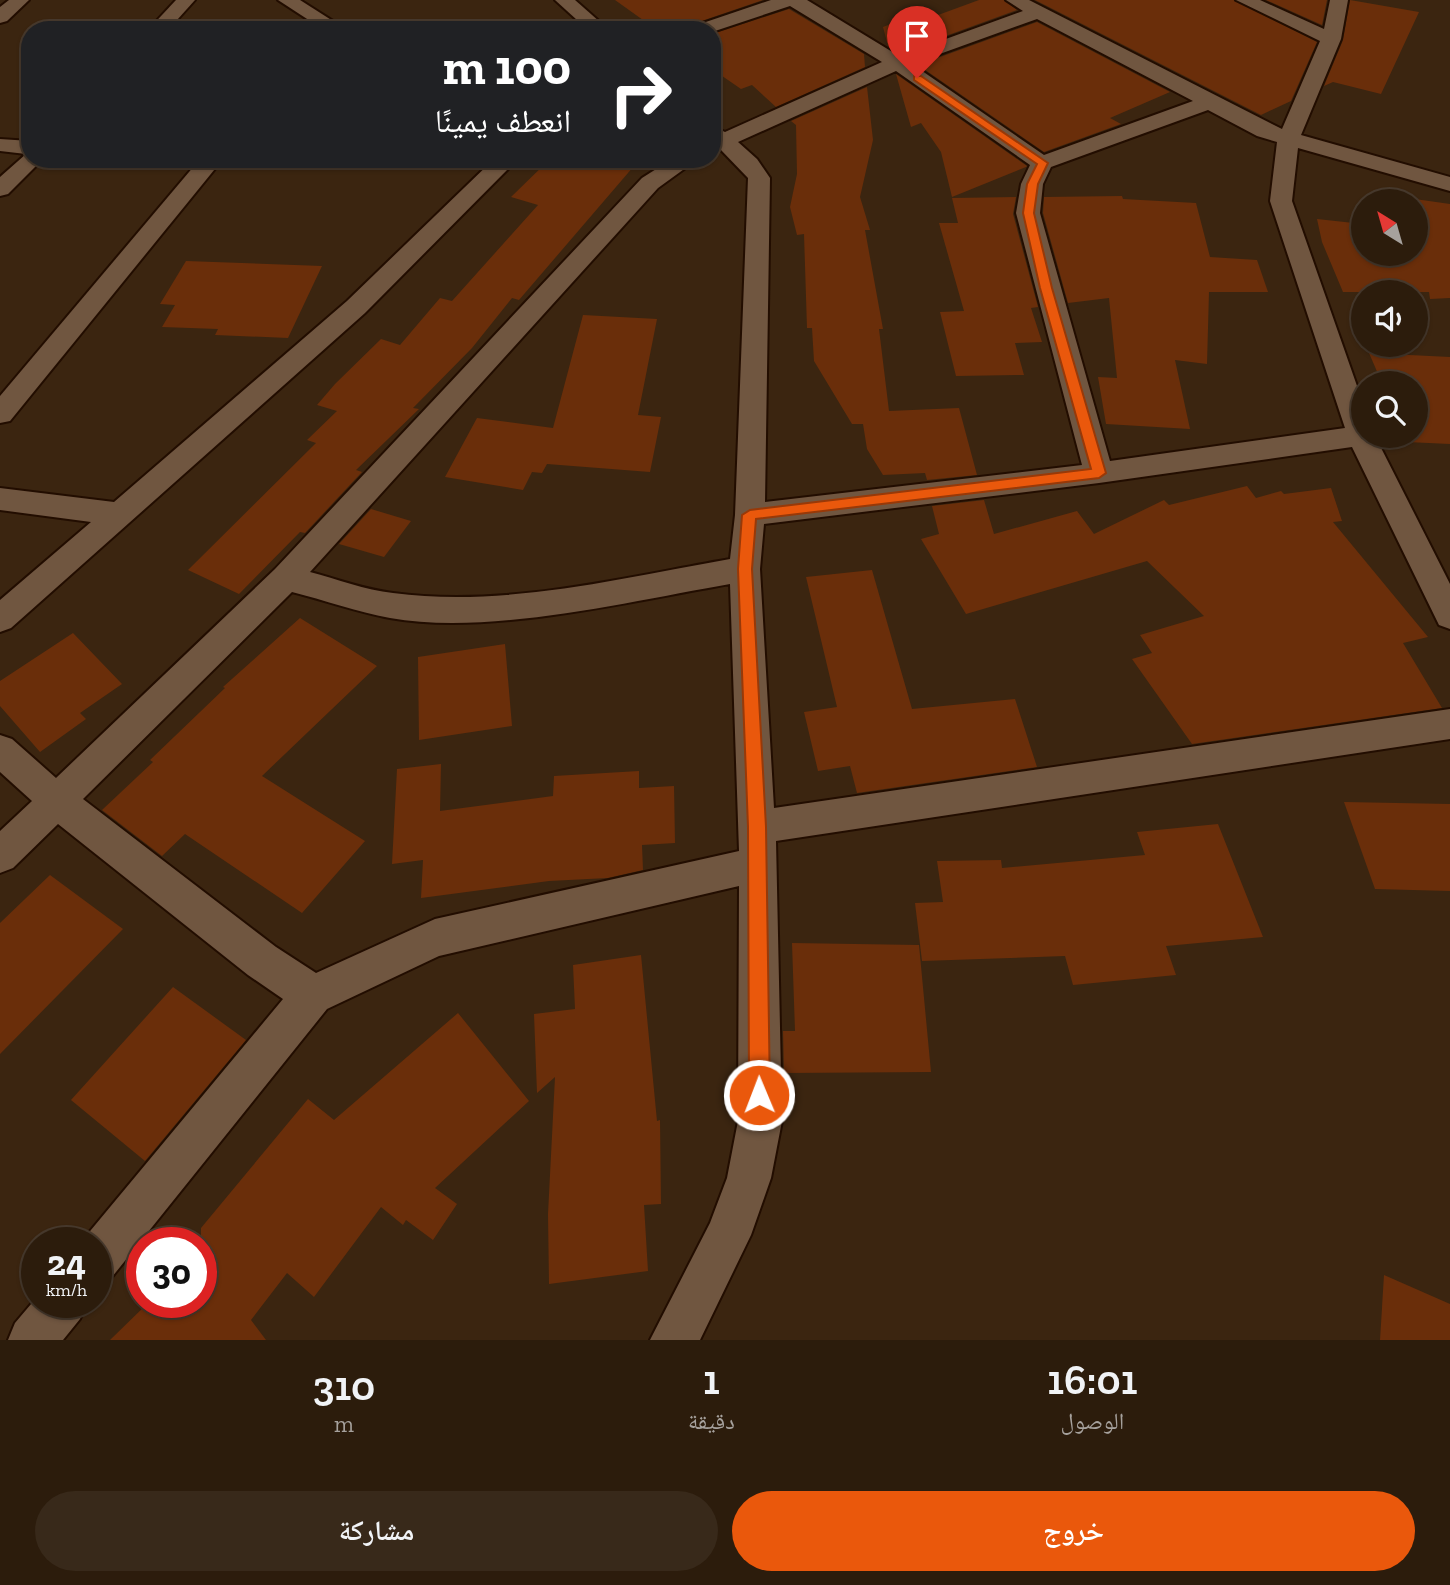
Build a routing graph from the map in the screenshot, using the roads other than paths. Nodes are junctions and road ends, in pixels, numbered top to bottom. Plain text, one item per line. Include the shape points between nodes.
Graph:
1 (20, 0) edge
2 (186, 0) edge
3 (287, 0) edge
4 (564, 0) edge
5 (792, 0) edge
6 (1015, 0) edge
7 (1245, 0) edge
8 (1339, 0) edge
9 (1040, 12) junction
10 (0, 17) edge
11 (166, 21) edge
12 (320, 21) edge
13 (589, 21) edge
14 (721, 23) edge
15 (1331, 39) junction
16 (897, 63) junction
17 (1210, 102) junction
18 (721, 137) edge
19 (1288, 140) junction
20 (721, 143) edge
21 (0, 145) edge
22 (21, 147) edge
23 (1042, 163) junction
24 (22, 168) edge
25 (205, 168) edge
26 (498, 168) edge
27 (673, 168) edge
28 (1450, 184) edge
29 (0, 189) edge
30 (1351, 407) edge
31 (0, 414) edge
32 (1351, 437) edge
33 (1367, 448) edge
34 (1099, 473) junction
35 (0, 499) edge
36 (118, 514) junction
37 (750, 515) junction
38 (745, 569) junction
39 (286, 578) junction
40 (1450, 616) edge
41 (0, 619) edge
42 (1450, 724) edge
43 (0, 750) edge
44 (58, 802) junction
45 (757, 846) junction
46 (0, 856) edge
47 (313, 995) junction
48 (112, 1241) edge
49 (50, 1318) edge
50 (32, 1340) edge
51 (674, 1340) edge

1 - 10 street
2 - 11 street
3 - 12 street
4 - 13 street
5 - 14 street
5 - 16 street
6 - 9 street
7 - 15 street
8 - 15 street
9 - 16 street
9 - 17 street
15 - 19 street
16 - 18 street
16 - 23 street
17 - 19 street
17 - 23 street
19 - 28 street
19 - 30 street via 1281,201
20 - 37 street via 741,152 759,178
21 - 22 street
23 - 34 street via 1032,184 1028,213
24 - 29 street
25 - 31 street
26 - 36 street via 356,307
27 - 39 street via 650,183
32 - 34 street
33 - 40 street
34 - 37 street
35 - 36 street
36 - 41 street
37 - 38 street
38 - 39 street via 563,600 464,610 391,607
38 - 45 street
39 - 44 street
42 - 45 street
43 - 44 street
44 - 46 street
44 - 47 street via 262,961
45 - 47 street via 435,938
45 - 51 street via 758,1132 749,1178 728,1235
47 - 48 street
49 - 50 street

